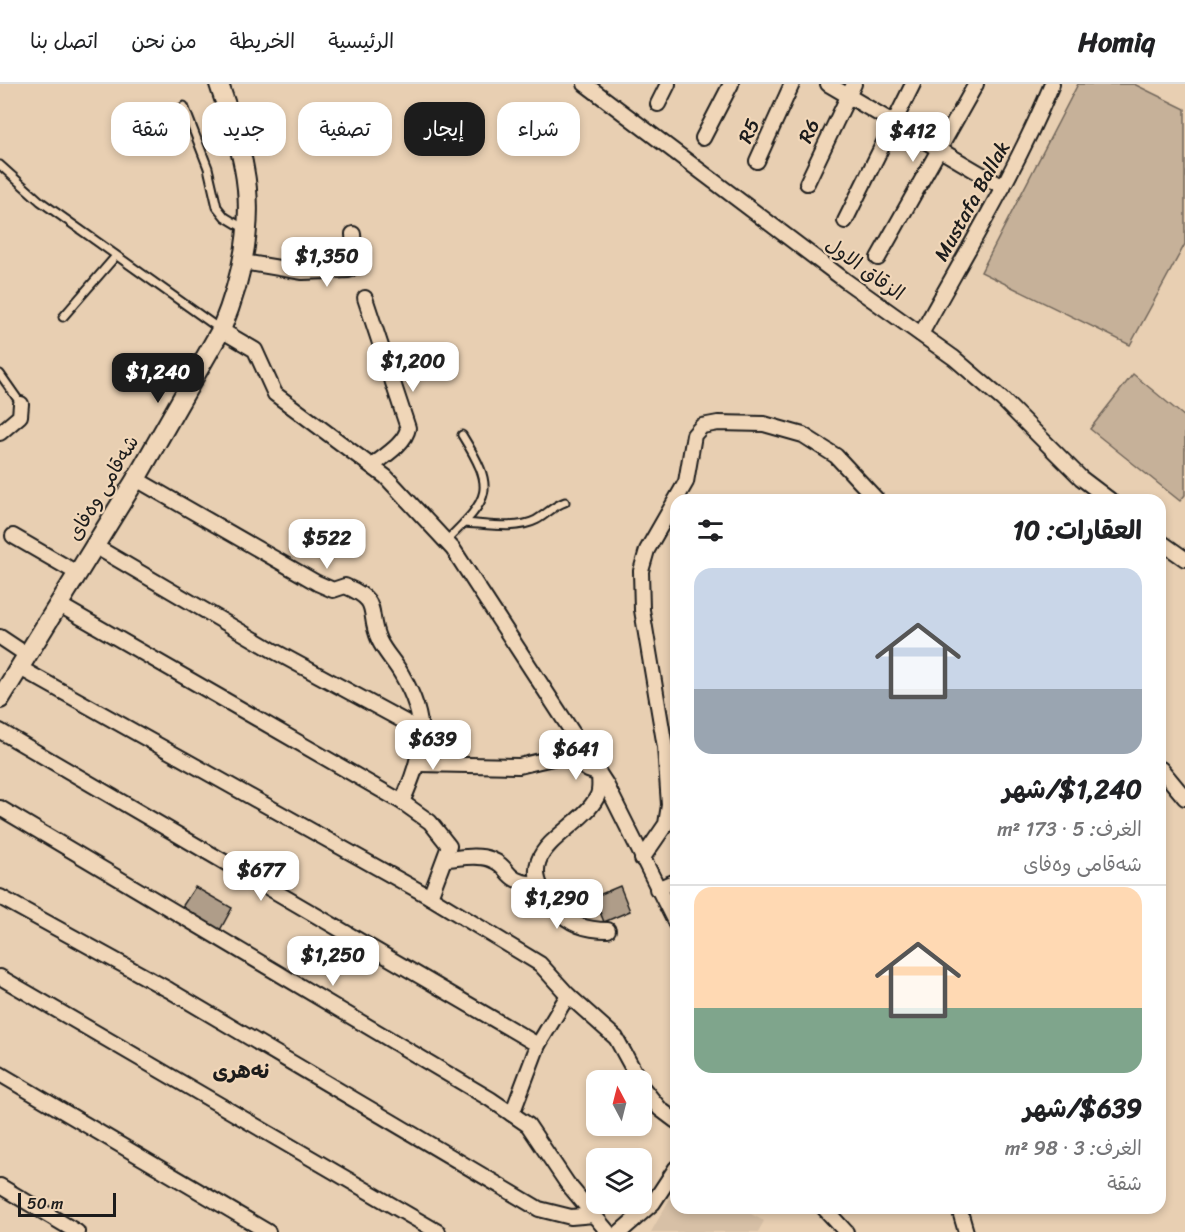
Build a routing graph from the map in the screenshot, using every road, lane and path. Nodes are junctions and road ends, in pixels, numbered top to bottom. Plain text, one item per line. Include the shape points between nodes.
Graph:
1 (219, 84) edge
2 (585, 84) edge
3 (668, 84) edge
4 (731, 84) edge
5 (792, 84) edge
6 (828, 84) edge
7 (913, 84) edge
8 (976, 84) edge
9 (1052, 84) edge
10 (851, 90) edge
11 (658, 104) dead end
12 (190, 122) edge
13 (892, 123) junction
14 (703, 138) dead end
15 (938, 151) junction
16 (757, 161) dead end
17 (0, 165) edge
18 (807, 183) dead end
19 (1003, 187) junction
20 (845, 221) dead end
21 (247, 230) junction
22 (353, 234) dead end
23 (115, 257) junction
24 (878, 258) dead end
25 (243, 262) junction
26 (365, 298) dead end
27 (63, 317) dead end
28 (221, 330) junction
29 (921, 334) junction
30 (0, 374) edge
31 (21, 404) joint
32 (0, 433) edge
33 (462, 435) dead end
34 (372, 466) junction
35 (136, 479) junction
36 (679, 494) edge
37 (872, 494) edge
38 (1102, 494) edge
39 (565, 502) dead end
40 (670, 510) edge
41 (464, 523) junction
42 (13, 536) dead end
43 (446, 541) junction
44 (93, 545) junction
45 (1166, 546) edge
46 (1185, 559) edge
47 (77, 573) junction
48 (58, 604) junction
49 (0, 637) edge
50 (23, 661) junction
51 (0, 699) edge
52 (0, 731) edge
53 (422, 732) junction
54 (419, 764) junction
55 (599, 774) junction
56 (1166, 775) edge
57 (1185, 798) edge
58 (402, 802) junction
59 (0, 808) edge
60 (446, 859) junction
61 (642, 859) junction
62 (539, 884) junction
63 (670, 884) edge
64 (657, 889) junction
65 (0, 897) edge
66 (430, 897) junction
67 (670, 913) edge
68 (608, 930) dead end
69 (0, 977) edge
70 (568, 995) junction
71 (538, 1045) junction
72 (634, 1070) edge
73 (0, 1074) edge
74 (652, 1100) edge
75 (513, 1114) junction
76 (670, 1117) edge
77 (670, 1177) edge
78 (0, 1186) edge
79 (830, 1214) edge
80 (960, 1214) edge
81 (594, 1215) junction
82 (77, 1232) edge
83 (268, 1232) edge
84 (438, 1232) edge
85 (608, 1232) edge
86 (620, 1232) edge
87 (846, 1232) edge
88 (966, 1232) edge

1 - 21 street, شەقامی وەفای via 244,168
2 - 29 street, الزقاق الاول
3 - 11 street
4 - 14 street
5 - 16 street, R5
6 - 10 street
7 - 13 street
8 - 15 street
9 - 19 street, Mustafa Ballak
10 - 13 street
10 - 18 street, R6
12 - 21 lane via 208,168 217,207 225,217
13 - 15 street
13 - 20 street
15 - 19 street
15 - 24 street
17 - 23 lane via 40,201
19 - 29 street, Mustafa Ballak
21 - 25 street, شەقامی وەفای
22 - 25 street via 356,263 349,270 303,272
23 - 27 lane
23 - 28 lane
25 - 28 street, شەقامی وەفای
26 - 34 street via 408,428 397,445
28 - 34 street via 255,350 275,394
28 - 35 street, شەقامی وەفای
29 - 38 street, الزقاق الاول via 987,386 1080,478
30 - 31 lane
31 - 32 street via 20,416
33 - 41 lane via 479,462 485,490 483,499
34 - 43 street
35 - 44 street, شەقامی وەفای
35 - 53 street via 318,583 333,590 345,586 367,598 373,608 378,638 411,689
36 - 37 street via 686,482 694,435 702,426 718,423 764,424 803,435 837,456
39 - 41 lane via 522,524
40 - 61 street via 647,550 641,571 642,610 665,747 669,805 666,824
41 - 43 lane
42 - 47 street
43 - 55 street
44 - 47 street, شەقامی وەفای
44 - 53 street
45 - 46 street
47 - 48 street, شەقامی وەفای
48 - 50 street, شەقامی وەفای
48 - 58 street
49 - 50 street
50 - 51 street, شەقامی وەفای
50 - 66 street
52 - 71 street
53 - 54 street
54 - 55 street via 519,766 565,755
54 - 58 street
55 - 61 street
55 - 62 street via 599,794 553,838 542,856
56 - 57 street
58 - 60 street via 443,837 449,846
59 - 75 street
60 - 62 street via 482,856 521,883
60 - 66 street
61 - 64 street
62 - 68 street via 552,905 574,925
63 - 64 street
64 - 67 street
65 - 81 street via 169,990 539,1209 572,1217
66 - 70 street via 540,964
69 - 84 street
70 - 71 street
70 - 72 street via 616,1038
71 - 75 street
73 - 83 street
74 - 76 street
75 - 81 street via 528,1125
77 - 86 street via 653,1203
78 - 82 street
79 - 87 street
80 - 88 street
81 - 85 street

